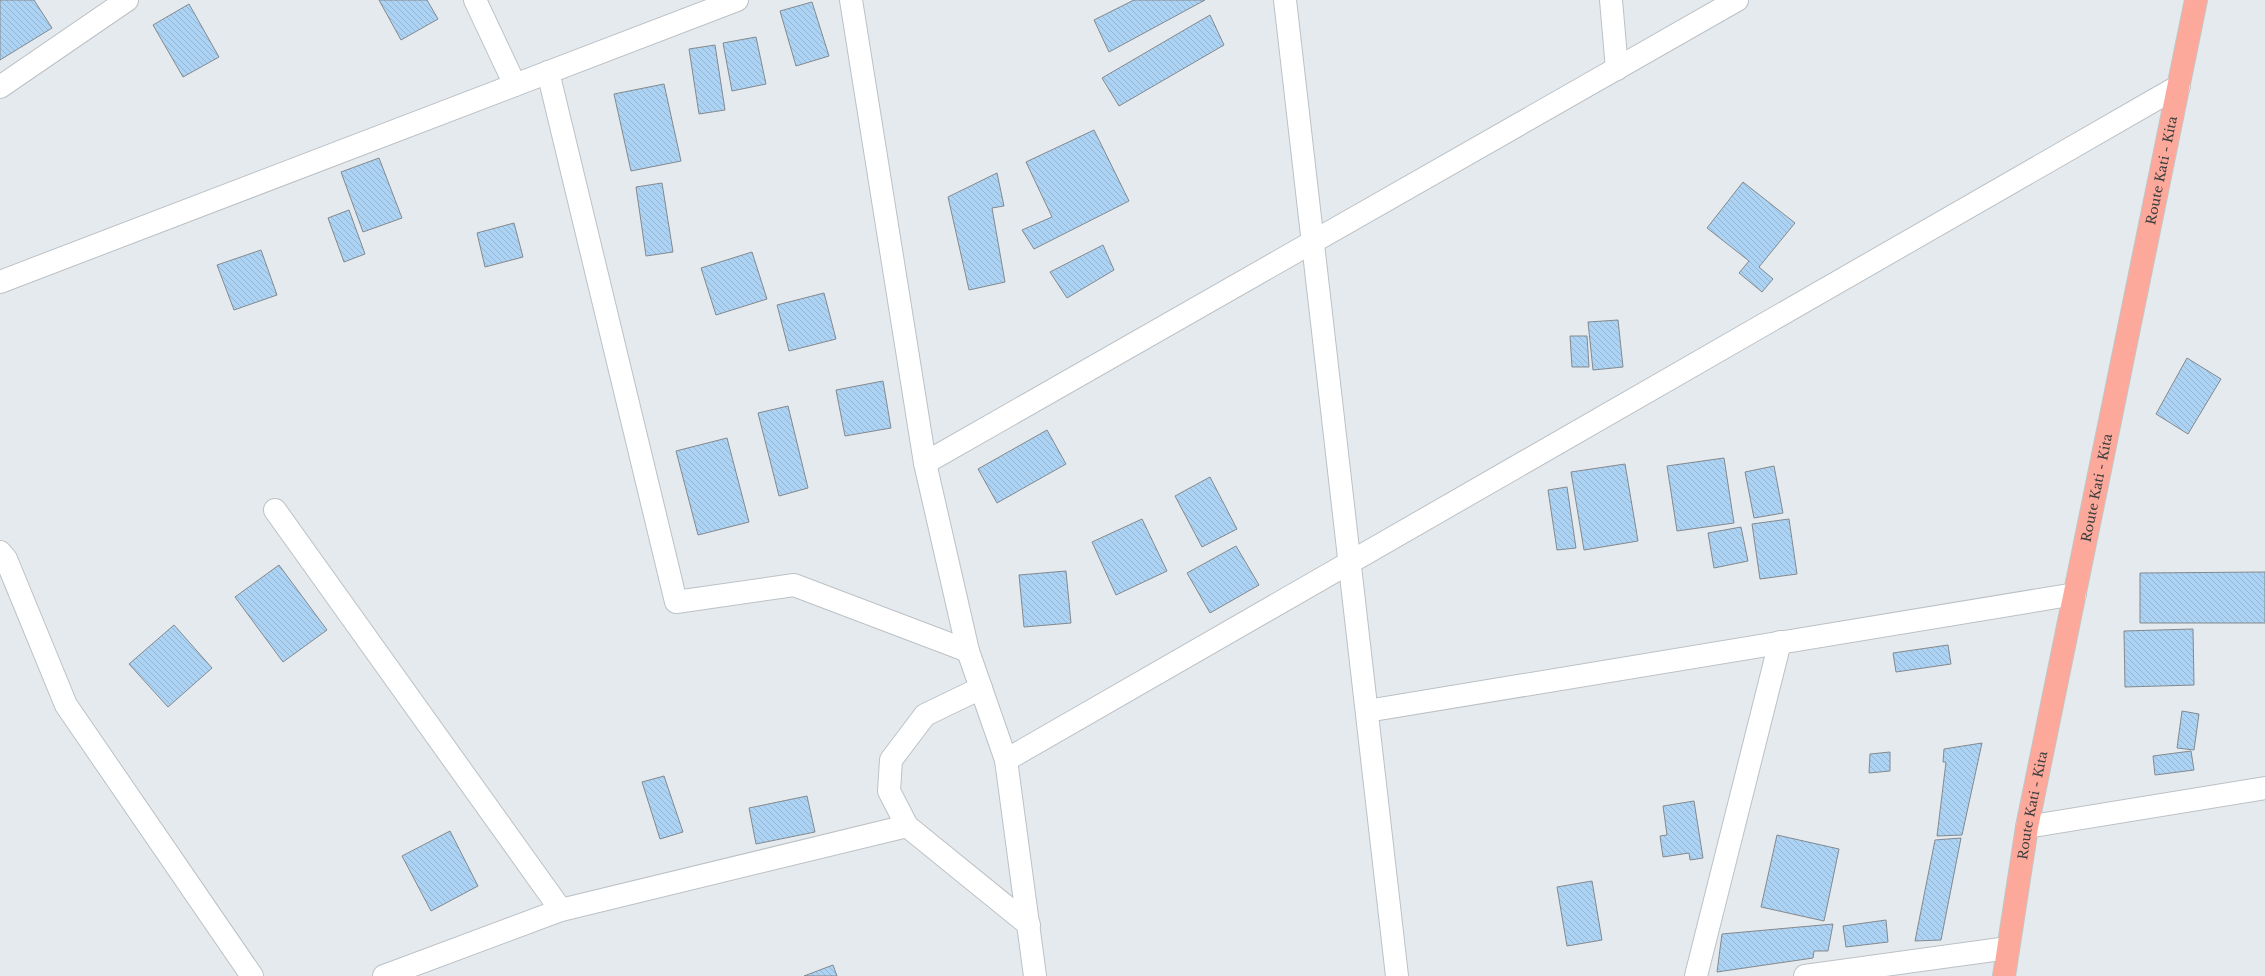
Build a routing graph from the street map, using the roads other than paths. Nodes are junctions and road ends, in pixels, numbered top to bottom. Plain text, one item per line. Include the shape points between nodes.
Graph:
1 (127, 0) edge
2 (475, 0) edge
3 (737, 0) edge
4 (851, 0) edge
5 (1285, 0) edge
6 (1610, 0) edge
7 (1737, 0) edge
8 (2196, 0) edge
9 (1617, 69) junction
10 (548, 72) junction
11 (515, 85) junction
12 (2179, 86) junction
13 (0, 87) edge
14 (1313, 242) junction
15 (0, 282) edge
16 (925, 463) junction
17 (275, 510) dead end
18 (0, 552) edge
19 (1350, 564) junction
20 (2075, 594) junction
21 (1780, 642) junction
22 (968, 651) junction
23 (981, 688) junction
24 (1367, 711) junction
25 (1006, 760) junction
26 (2265, 788) edge
27 (907, 826) junction
28 (2027, 827) junction
29 (560, 910) junction
30 (1029, 925) junction
31 (2008, 948) junction
32 (252, 976) edge
33 (384, 976) edge
34 (1035, 976) edge
35 (1397, 976) edge
36 (1696, 976) edge
37 (1805, 976) edge
38 (2004, 976) edge

1 - 13 street
2 - 11 street
3 - 10 street
4 - 16 street
5 - 14 street
6 - 9 street
7 - 9 street
8 - 12 main road, Route Kati - Kita
9 - 14 street
10 - 11 street
10 - 22 street via 676,602 794,585
11 - 15 street
12 - 19 street
12 - 20 main road, Route Kati - Kita
14 - 16 street
14 - 19 street
16 - 22 street
17 - 29 street
18 - 32 street via 6,559 66,706
19 - 24 street
19 - 25 street
20 - 21 street
20 - 28 main road, Route Kati - Kita
21 - 24 street
21 - 36 street
22 - 23 street
23 - 25 street
23 - 27 street via 925,715 891,760 889,791
24 - 35 street
25 - 30 street
26 - 28 street
27 - 29 street
27 - 30 street
28 - 31 main road, Route Kati - Kita
29 - 33 street
30 - 34 street
31 - 37 street
31 - 38 main road, Route Kati - Kita

